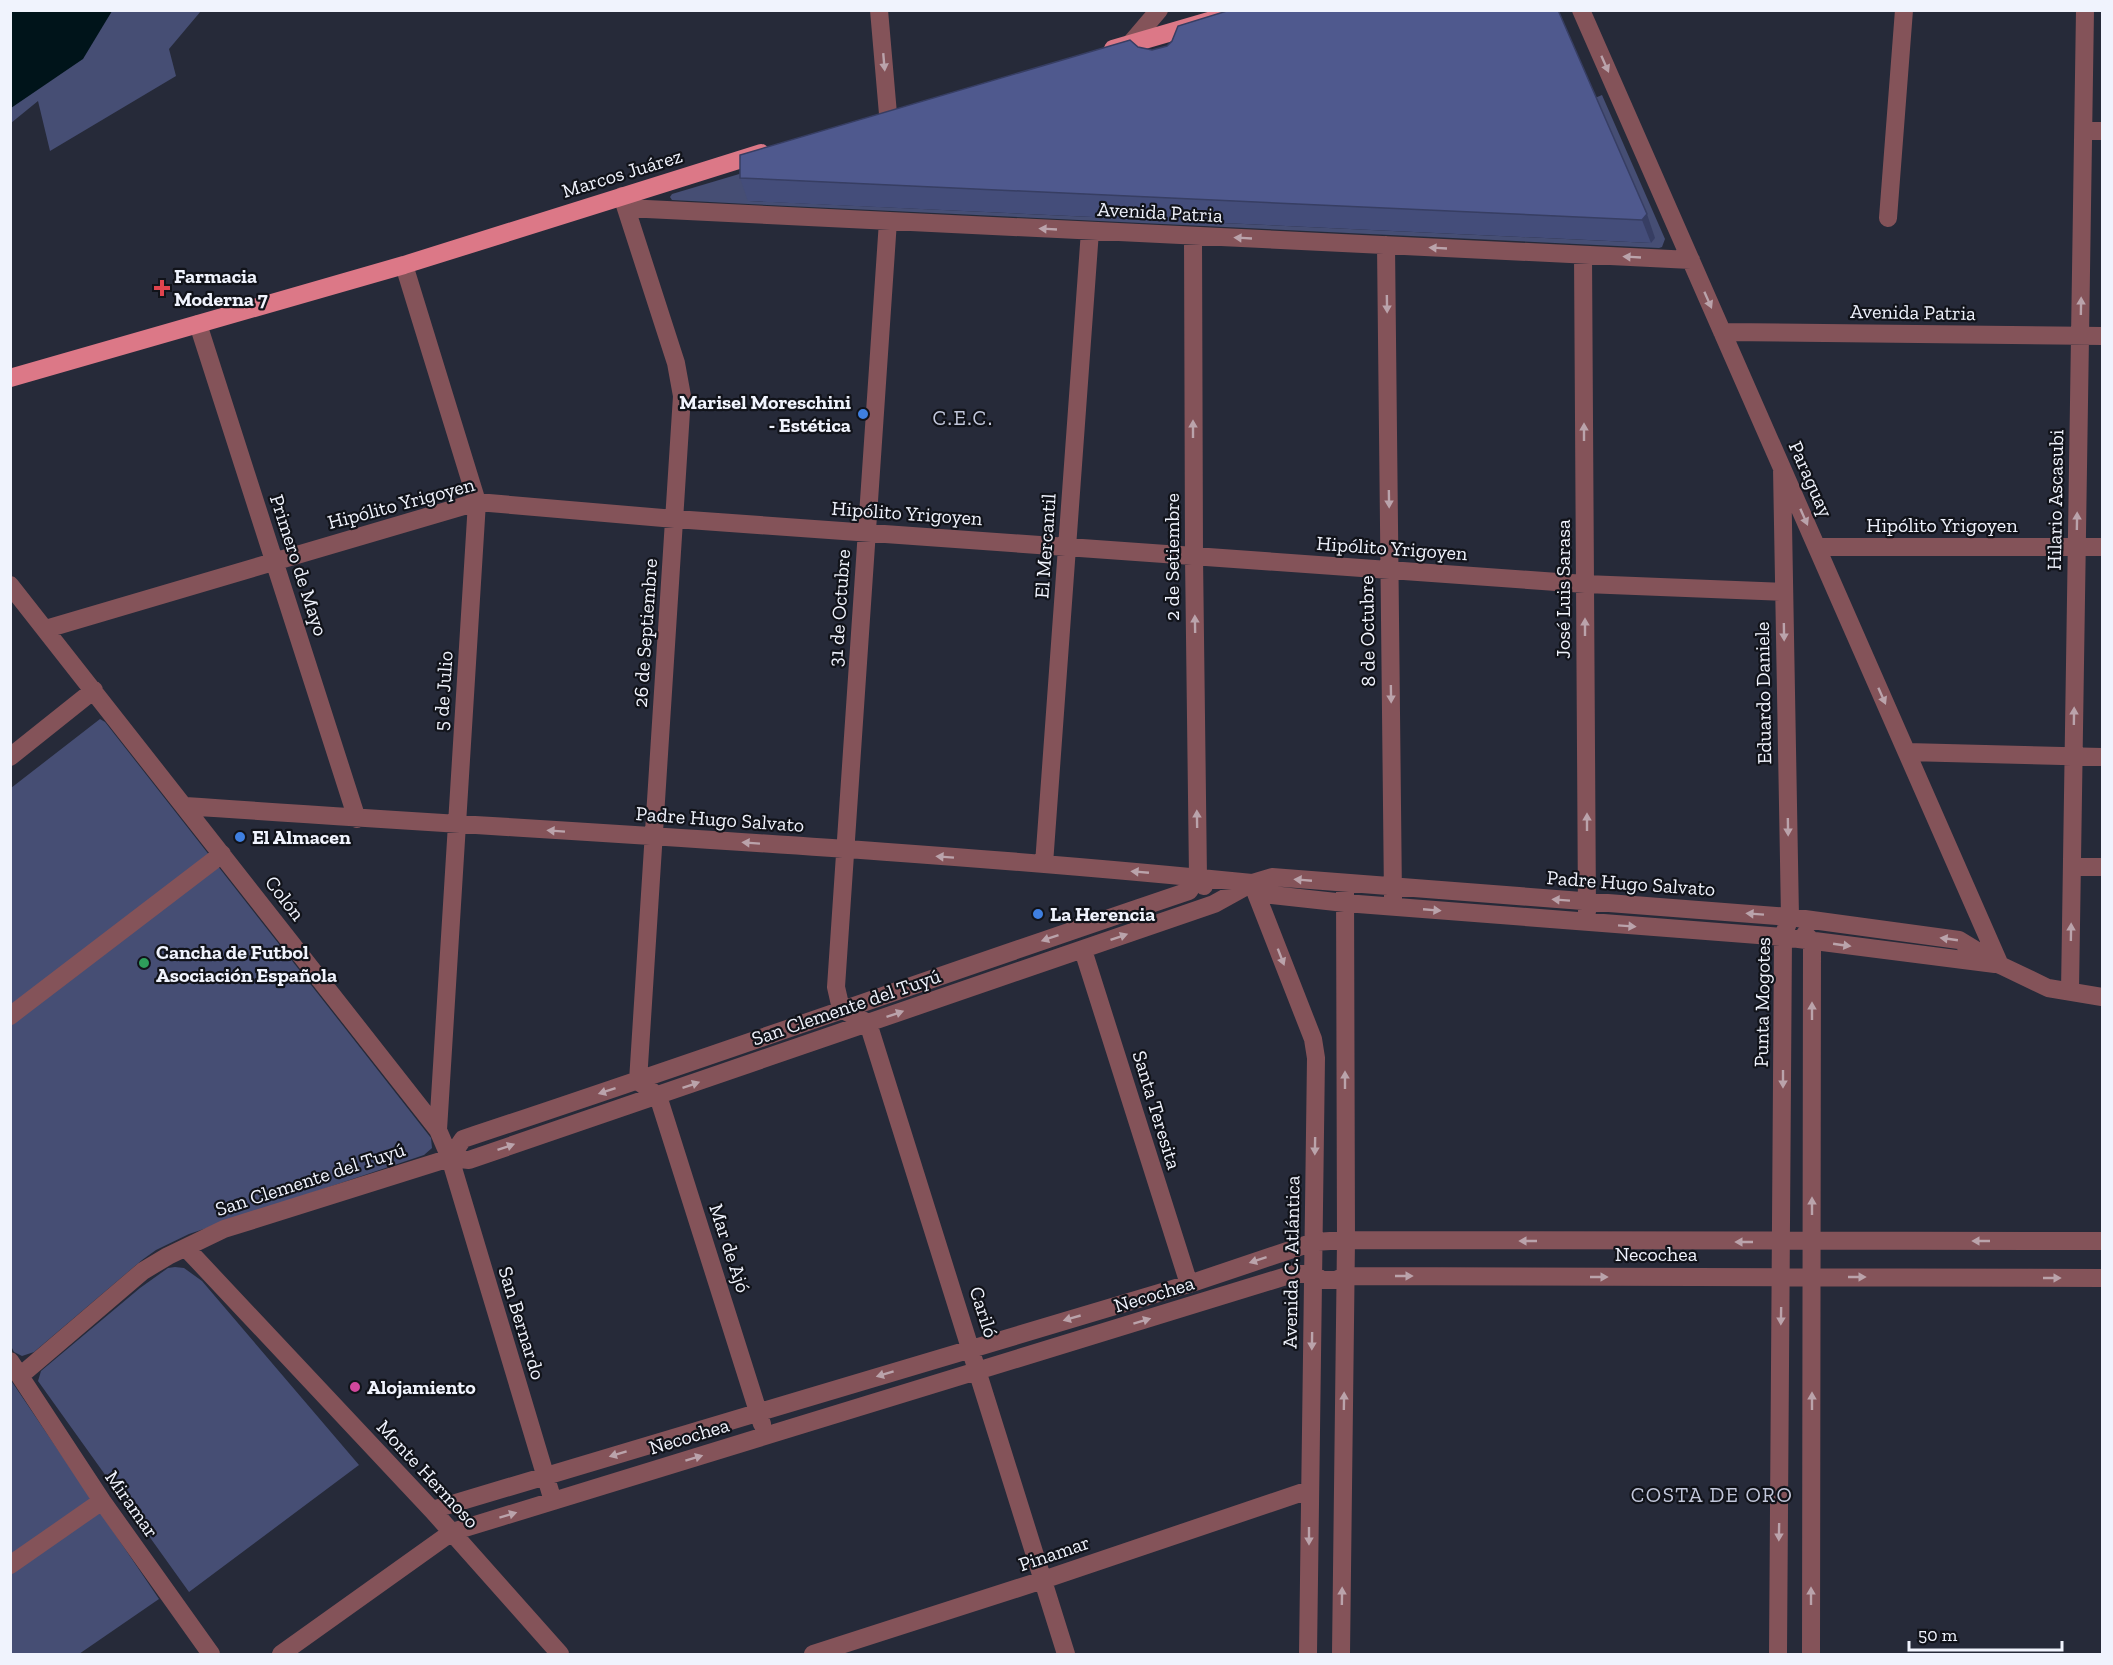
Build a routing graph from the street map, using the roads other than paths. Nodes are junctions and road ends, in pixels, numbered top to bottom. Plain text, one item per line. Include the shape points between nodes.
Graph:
1 (879, 10) edge
2 (1159, 10) edge
3 (1246, 10) edge
4 (1581, 10) edge
5 (1904, 10) edge
6 (2085, 10) edge
7 (1130, 44) junction
8 (1095, 54) edge
9 (888, 114) edge
10 (2084, 131) junction
11 (2103, 131) edge
12 (777, 148) edge
13 (624, 202) junction
14 (1888, 218) dead end
15 (888, 221) junction
16 (1090, 231) junction
17 (1193, 236) junction
18 (1386, 245) junction
19 (1583, 255) junction
20 (1691, 260) junction
21 (404, 265) junction
22 (198, 324) junction
23 (1722, 332) junction
24 (2080, 336) junction
25 (2103, 336) edge
26 (10, 378) edge
27 (1782, 468) junction
28 (477, 502) junction
29 (675, 519) junction
30 (867, 532) junction
31 (1067, 547) junction
32 (1817, 547) junction
33 (2077, 547) junction
34 (2103, 547) edge
35 (1194, 557) junction
36 (274, 561) junction
37 (1389, 570) junction
38 (1585, 584) junction
39 (10, 585) edge
40 (1784, 592) junction
41 (46, 629) junction
42 (94, 690) junction
43 (1907, 752) junction
44 (2074, 756) junction
45 (10, 757) edge
46 (2103, 757) edge
47 (185, 806) junction
48 (357, 819) junction
49 (457, 825) junction
50 (655, 837) junction
51 (846, 849) junction
52 (222, 854) junction
53 (1044, 864) junction
54 (2072, 867) junction
55 (2103, 867) edge
56 (1198, 877) junction
57 (1252, 883) junction
58 (1345, 884) junction
59 (1393, 888) junction
60 (1587, 902) junction
61 (1345, 903) junction
62 (1214, 904) junction
63 (1393, 907) junction
64 (1790, 917) junction
65 (1587, 923) junction
66 (1783, 937) junction
67 (1812, 941) junction
68 (1083, 950) junction
69 (2000, 965) junction
70 (2070, 991) junction
71 (2103, 991) edge
72 (2103, 997) edge
73 (840, 1004) junction
74 (10, 1016) edge
75 (868, 1023) junction
76 (638, 1081) junction
77 (658, 1096) junction
78 (438, 1130) junction
79 (450, 1158) junction
80 (1346, 1240) junction
81 (2103, 1241) edge
82 (1314, 1242) junction
83 (1782, 1242) junction
84 (1812, 1242) junction
85 (186, 1248) junction
86 (1313, 1274) junction
87 (1345, 1276) junction
88 (1781, 1277) junction
89 (1812, 1277) junction
90 (2103, 1278) edge
91 (1188, 1284) junction
92 (971, 1348) junction
93 (15, 1369) edge
94 (979, 1372) junction
95 (759, 1412) junction
96 (766, 1436) junction
97 (544, 1476) junction
98 (1309, 1490) junction
99 (102, 1501) junction
100 (553, 1501) junction
101 (432, 1510) junction
102 (452, 1532) junction
103 (10, 1565) edge
104 (1043, 1580) junction
105 (211, 1654) edge
106 (281, 1654) edge
107 (560, 1654) edge
108 (813, 1654) edge
109 (1066, 1654) edge
110 (1308, 1654) edge
111 (1341, 1654) edge
112 (1778, 1654) edge
113 (1811, 1654) edge

1 -> 9 street
2 - 7 street
3 - 7 main road
4 -> 20 street, Paraguay
5 - 14 street
6 - 10 street, Hilario Ascasubi
7 - 8 main road
10 - 11 street
24 -> 10 street, Hilario Ascasubi
12 - 13 main road, Marcos Juárez
13 - 15 street, Avenida Patria
13 - 21 main road, Marcos Juárez
13 - 29 street, 26 de Septiembre via 676,363 682,396
16 -> 15 street, Avenida Patria
15 - 30 street, 31 de Octubre
16 - 17 street, Avenida Patria
16 - 31 street, El Mercantil
18 -> 17 street, Avenida Patria
35 -> 17 street, 2 de Setiembre
19 -> 18 street, Avenida Patria
18 -> 37 street, 8 de Octubre
20 -> 19 street, Avenida Patria
38 -> 19 street, José Luis Sarasa
20 -> 23 street, Paraguay
21 - 22 main road, Marcos Juárez
21 - 28 street, 5 de Julio
22 - 26 main road, Marcos Juárez
22 - 36 street, Primero de Mayo
23 - 24 street, Avenida Patria
23 - 27 street, Paraguay
24 - 25 street, Avenida Patria
33 -> 24 street, Hilario Ascasubi
27 -> 32 street, Paraguay
27 - 40 street, Eduardo Daniele
28 - 29 street, Hipólito Yrigoyen
28 - 36 street, Hipólito Yrigoyen
28 - 49 street, 5 de Julio
29 - 30 street, Hipólito Yrigoyen
29 - 50 street, 26 de Septiembre
30 - 31 street, Hipólito Yrigoyen
30 - 51 street, 31 de Octubre
31 - 35 street, Hipólito Yrigoyen
31 - 53 street, El Mercantil
32 - 33 street, Hipólito Yrigoyen
32 -> 43 street, Paraguay
33 - 34 street, Hipólito Yrigoyen
44 -> 33 street, Hilario Ascasubi
35 - 37 street, Hipólito Yrigoyen
56 -> 35 street, 2 de Setiembre
36 - 41 street, Hipólito Yrigoyen
36 - 48 street, Primero de Mayo
37 - 38 street, Hipólito Yrigoyen
37 -> 59 street, 8 de Octubre
38 - 40 street, Hipólito Yrigoyen
60 -> 38 street, José Luis Sarasa
39 - 41 street, Colón
40 -> 64 street, Eduardo Daniele
41 - 42 street, Colón
42 - 45 street
42 - 47 street, Colón
43 - 44 street
43 - 69 street, Paraguay
44 - 46 street
44 - 54 street, Hilario Ascasubi
47 - 48 street, Padre Hugo Salvato
47 - 52 street, Colón
48 - 49 street, Padre Hugo Salvato
50 -> 49 street, Padre Hugo Salvato
49 - 78 street, 5 de Julio
51 -> 50 street, Padre Hugo Salvato
50 - 76 street, 26 de Septiembre
53 -> 51 street, Padre Hugo Salvato
51 - 73 street, 31 de Octubre via 836,987
52 - 74 street
52 - 78 street, Colón
56 -> 53 street, Padre Hugo Salvato
54 - 55 street
70 -> 54 street, Hilario Ascasubi
56 - 57 street, Padre Hugo Salvato
56 - 62 street
56 -> 73 street, San Clemente del Tuyú via 1188,891
58 -> 57 street, Padre Hugo Salvato via 1272,877
57 - 61 street, Padre Hugo Salvato via 1272,895
57 - 62 street, San Clemente del Tuyú
57 -> 82 street, Avenida C. Atlántica via 1313,1039
58 - 59 street, Padre Hugo Salvato
58 - 61 street
60 -> 59 street, Padre Hugo Salvato
59 - 63 street, 8 de Octubre
64 -> 60 street, Padre Hugo Salvato
60 - 65 street, José Luis Sarasa
61 - 63 street, Padre Hugo Salvato
80 -> 61 street
68 -> 62 street, San Clemente del Tuyú
63 -> 65 street, Padre Hugo Salvato
64 - 66 street, Punta Mogotes
64 - 67 street, Punta Mogotes
69 -> 64 street, Padre Hugo Salvato via 1959,940
65 -> 66 street, Padre Hugo Salvato
66 - 67 street, Padre Hugo Salvato
66 -> 83 street, Punta Mogotes
67 -> 69 street, Padre Hugo Salvato
84 -> 67 street
75 -> 68 street, San Clemente del Tuyú
68 - 91 street, Santa Teresita
69 - 70 street, Padre Hugo Salvato via 2048,988
70 - 71 street, Padre Hugo Salvato
70 - 72 street, Padre Hugo Salvato
73 - 75 street
73 - 76 street, San Clemente del Tuyú
77 -> 75 street, San Clemente del Tuyú
75 - 92 street, Cariló
76 - 77 street
76 -> 79 street, San Clemente del Tuyú via 463,1139
79 -> 77 street, San Clemente del Tuyú via 469,1160
77 - 95 street, Mar de Ajó
78 - 79 street, Colón
79 - 85 street, San Clemente del Tuyú via 224,1229
79 - 97 street, San Bernardo
80 - 82 street, Necochea
83 -> 80 street, Necochea
80 - 87 street
81 -> 84 street, Necochea
82 - 86 street, Avenida C. Atlántica
82 -> 91 street, Necochea
83 - 84 street, Necochea
83 - 88 street, Punta Mogotes
84 - 89 street
85 - 93 street, San Clemente del Tuyú via 143,1271
85 - 101 street, Monte Hermoso
86 - 87 street, Necochea via 1322,1280
94 -> 86 street, Necochea via 1293,1274
86 -> 98 street, Avenida C. Atlántica
87 -> 88 street, Necochea
111 -> 87 street
88 - 89 street, Necochea
88 -> 112 street, Punta Mogotes
89 -> 90 street, Necochea
113 -> 89 street
91 -> 92 street, Necochea
92 - 94 street, Cariló
92 -> 95 street, Necochea
93 - 99 street, Miramar
94 - 96 street, Necochea
94 - 104 street, Cariló
95 - 96 street, Mar de Ajó
95 -> 97 street, Necochea
100 -> 96 street, Necochea
97 - 100 street, San Bernardo
97 - 101 street, Necochea
98 - 104 street, Pinamar
98 -> 110 street, Avenida C. Atlántica
99 - 103 street
99 - 105 street, Miramar
102 -> 100 street, Necochea
101 - 102 street, Monte Hermoso
102 - 106 street, Necochea
102 - 107 street, Monte Hermoso
104 - 108 street, Pinamar
104 - 109 street, Cariló

